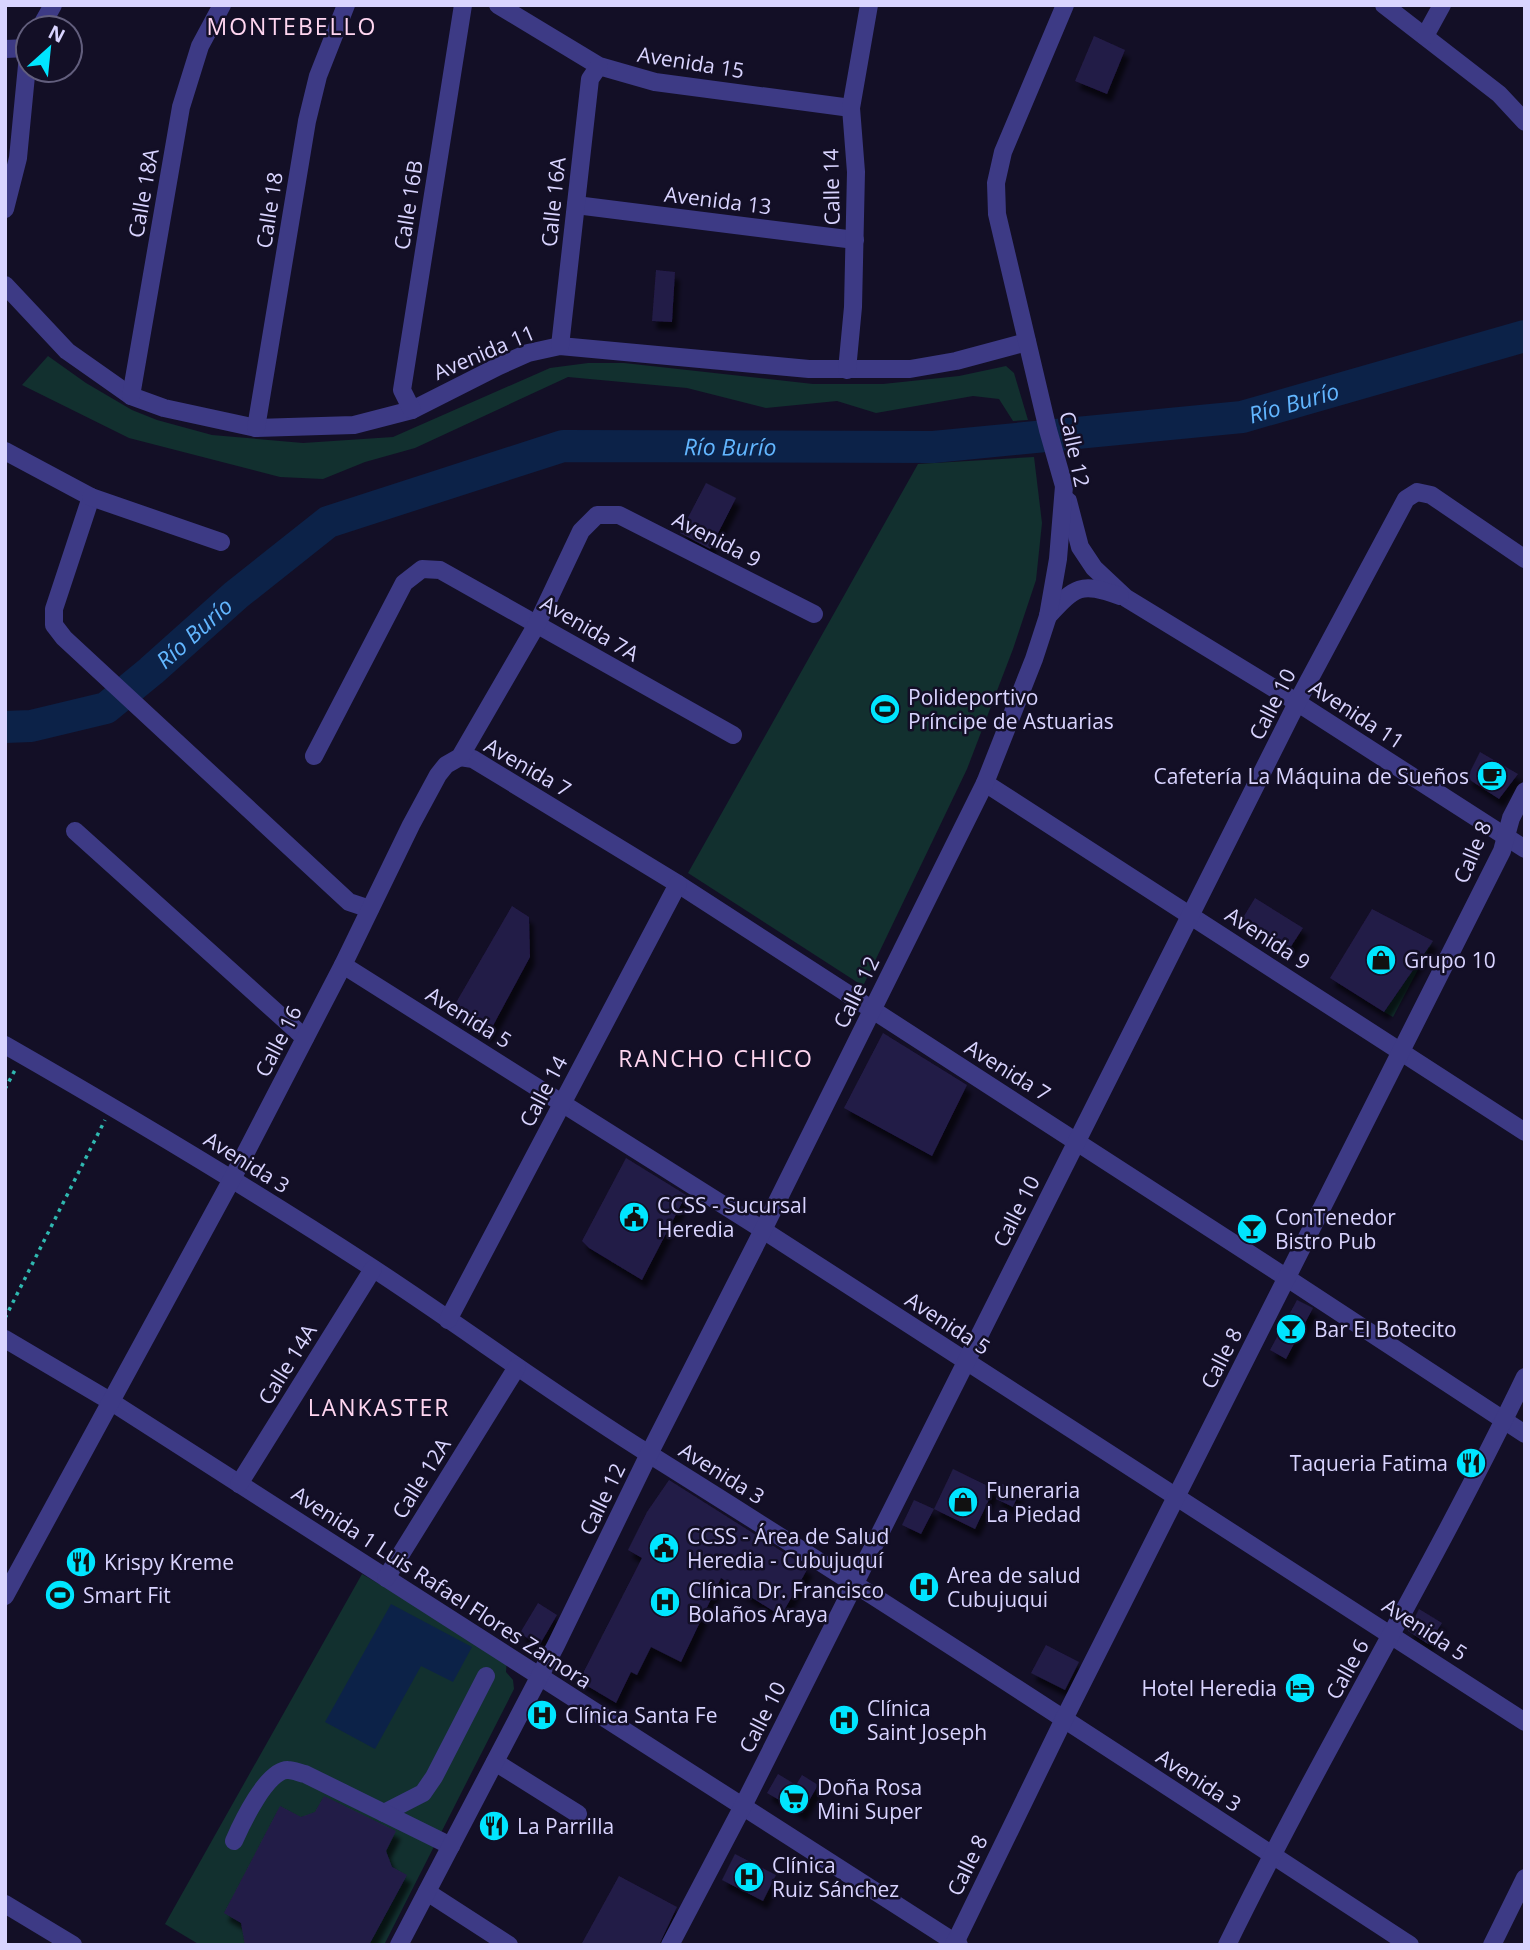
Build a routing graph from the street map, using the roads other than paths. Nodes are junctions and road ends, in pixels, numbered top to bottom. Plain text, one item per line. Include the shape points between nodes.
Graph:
1 (222, 5) edge
2 (346, 5) edge
3 (463, 5) edge
4 (498, 5) edge
5 (869, 5) edge
6 (1065, 5) edge
7 (1384, 5) edge
8 (1442, 5) edge
9 (1424, 36) junction
10 (599, 66) junction
11 (25, 84) edge
12 (851, 108) junction
13 (1525, 122) edge
14 (576, 205) junction
15 (5, 209) edge
16 (855, 240) junction
17 (5, 285) edge
18 (1027, 342) junction
19 (560, 346) junction
20 (846, 370) junction
21 (131, 396) junction
22 (412, 410) junction
23 (256, 428) junction
24 (5, 452) edge
25 (1064, 486) junction
26 (91, 497) junction
27 (597, 515) joint
28 (221, 542) dead end
29 (1525, 559) edge
30 (1126, 598) junction
31 (814, 614) dead end
32 (1048, 616) junction
33 (537, 624) junction
34 (1297, 703) junction
35 (733, 735) dead end
36 (314, 756) dead end
37 (460, 757) junction
38 (985, 783) junction
39 (1525, 791) edge
40 (75, 831) dead end
41 (1506, 837) junction
42 (1525, 849) edge
43 (678, 884) junction
44 (370, 909) junction
45 (1191, 915) junction
46 (343, 965) junction
47 (872, 1011) junction
48 (305, 1038) junction
49 (5, 1045) edge
50 (1399, 1052) junction
51 (563, 1103) junction
52 (1525, 1132) edge
53 (1077, 1141) junction
54 (232, 1178) junction
55 (763, 1230) junction
56 (373, 1269) junction
57 (1287, 1278) junction
58 (448, 1320) junction
59 (5, 1339) edge
60 (965, 1362) junction
61 (517, 1367) junction
62 (1525, 1377) edge
63 (110, 1401) junction
64 (1504, 1421) junction
65 (1525, 1434) edge
66 (649, 1454) junction
67 (239, 1484) junction
68 (1176, 1496) junction
69 (386, 1578) junction
70 (854, 1584) junction
71 (5, 1596) edge
72 (1391, 1634) junction
73 (486, 1676) dead end
74 (539, 1676) junction
75 (1064, 1719) junction
76 (1525, 1722) edge
77 (495, 1762) junction
78 (743, 1806) junction
79 (384, 1813) junction
80 (578, 1814) dead end
81 (234, 1841) dead end
82 (451, 1846) junction
83 (1272, 1854) junction
84 (1525, 1878) edge
85 (427, 1892) junction
86 (5, 1904) edge
87 (956, 1944) edge
88 (73, 1945) edge
89 (399, 1945) edge
90 (509, 1945) edge
91 (670, 1945) edge
92 (1227, 1945) edge
93 (1410, 1945) edge
94 (1492, 1945) edge

1 - 21 street, Calle 18A via 200,46 181,107
2 - 23 street, Calle 18 via 318,76 307,121
3 - 22 street, Calle 16B via 402,390
4 - 10 street, Avenida 15
5 - 12 street, Calle 14
6 - 18 street, Calle 12 via 1003,152 996,183 997,215
7 - 9 street
8 - 9 street
9 - 13 street via 1499,94
10 - 12 street, Avenida 15 via 655,82
10 - 14 street, Calle 16A via 590,79
11 - 15 street via 18,158
12 - 16 street, Calle 14
14 - 16 street, Avenida 13
14 - 19 street, Calle 16A
16 - 20 street, Calle 14
17 - 21 street, Avenida 11 via 67,351
18 - 20 street, Avenida 11 via 928,367
18 - 25 street, Calle 12
19 - 20 street, Avenida 11
19 - 22 street, Avenida 11 via 528,353
21 - 23 street, Avenida 11
22 - 23 street, Avenida 11 via 354,425
24 - 26 street
25 - 30 street, Avenida 11 via 1080,547 1094,568
25 - 32 street, Calle 12
26 - 28 street
26 - 44 street via 54,609 54,625 349,902
27 - 31 street, Avenida 9 via 619,515
27 - 33 street, Calle 16 via 581,531
29 - 34 street, Calle 10 via 1431,495 1417,492 1406,499
30 - 32 street, Avenida 11 via 1093,587 1080,589
30 - 34 street, Avenida 11
32 - 38 street, Calle 12
33 - 35 street, Avenida 7A
33 - 36 street, Avenida 7A via 440,570 422,569 404,583
33 - 37 street, Calle 16
34 - 41 street, Avenida 11
34 - 45 street, Calle 10
37 - 43 street, Avenida 7 via 473,759
37 - 44 street, Calle 16 via 438,775
38 - 45 street, Avenida 9
38 - 47 street, Calle 12
39 - 41 street, Calle 8 via 1510,818
40 - 48 street
41 - 42 street, Avenida 11
41 - 50 street, Calle 8
43 - 47 street, Avenida 7
43 - 51 street, Calle 14
44 - 46 street, Calle 16
45 - 50 street, Avenida 9
45 - 53 street, Calle 10
46 - 48 street, Calle 16
46 - 51 street, Avenida 5
47 - 53 street, Avenida 7
47 - 55 street, Calle 12
48 - 54 street, Calle 16
49 - 54 street, Avenida 3
50 - 52 street, Avenida 9
50 - 57 street, Calle 8
51 - 55 street, Avenida 5
51 - 58 street, Calle 14
53 - 57 street, Avenida 7
53 - 60 street, Calle 10
54 - 56 street, Avenida 3
54 - 63 street, Calle 16
55 - 60 street, Avenida 5
55 - 66 street, Calle 12
56 - 58 street, Avenida 3
56 - 67 street, Calle 14A
57 - 64 street, Avenida 7
57 - 68 street, Calle 8
58 - 61 street, Avenida 3
59 - 63 street, Avenida 1 Luis Rafael Flores Zamora
60 - 68 street, Avenida 5
60 - 70 street, Calle 10
61 - 66 street, Avenida 3
61 - 69 street, Calle 12A
62 - 64 street, Calle 6
63 - 67 street, Avenida 1 Luis Rafael Flores Zamora
63 - 71 street, Calle 16
64 - 65 street, Avenida 7
64 - 72 street, Calle 6
66 - 70 street, Avenida 3
66 - 74 street, Calle 12
67 - 69 street, Avenida 1 Luis Rafael Flores Zamora
68 - 72 street, Avenida 5
68 - 75 street, Calle 8
69 - 74 street, Avenida 1 Luis Rafael Flores Zamora
70 - 75 street, Avenida 3
70 - 78 street, Calle 10
72 - 76 street, Avenida 5
72 - 83 street, Calle 6
73 - 79 street via 423,1793
74 - 77 street, Calle 12
74 - 78 street, Avenida 1 Luis Rafael Flores Zamora
75 - 83 street, Avenida 3
75 - 87 street, Calle 8
77 - 80 street
77 - 82 street, Calle 12
78 - 87 street, Avenida 1 Luis Rafael Flores Zamora
78 - 91 street, Calle 10
79 - 81 street via 286,1769 264,1788
79 - 82 street
82 - 85 street, Calle 12
83 - 92 street, Calle 6
83 - 93 street, Avenida 3
84 - 94 street
85 - 89 street, Calle 12
85 - 90 street
86 - 88 street

